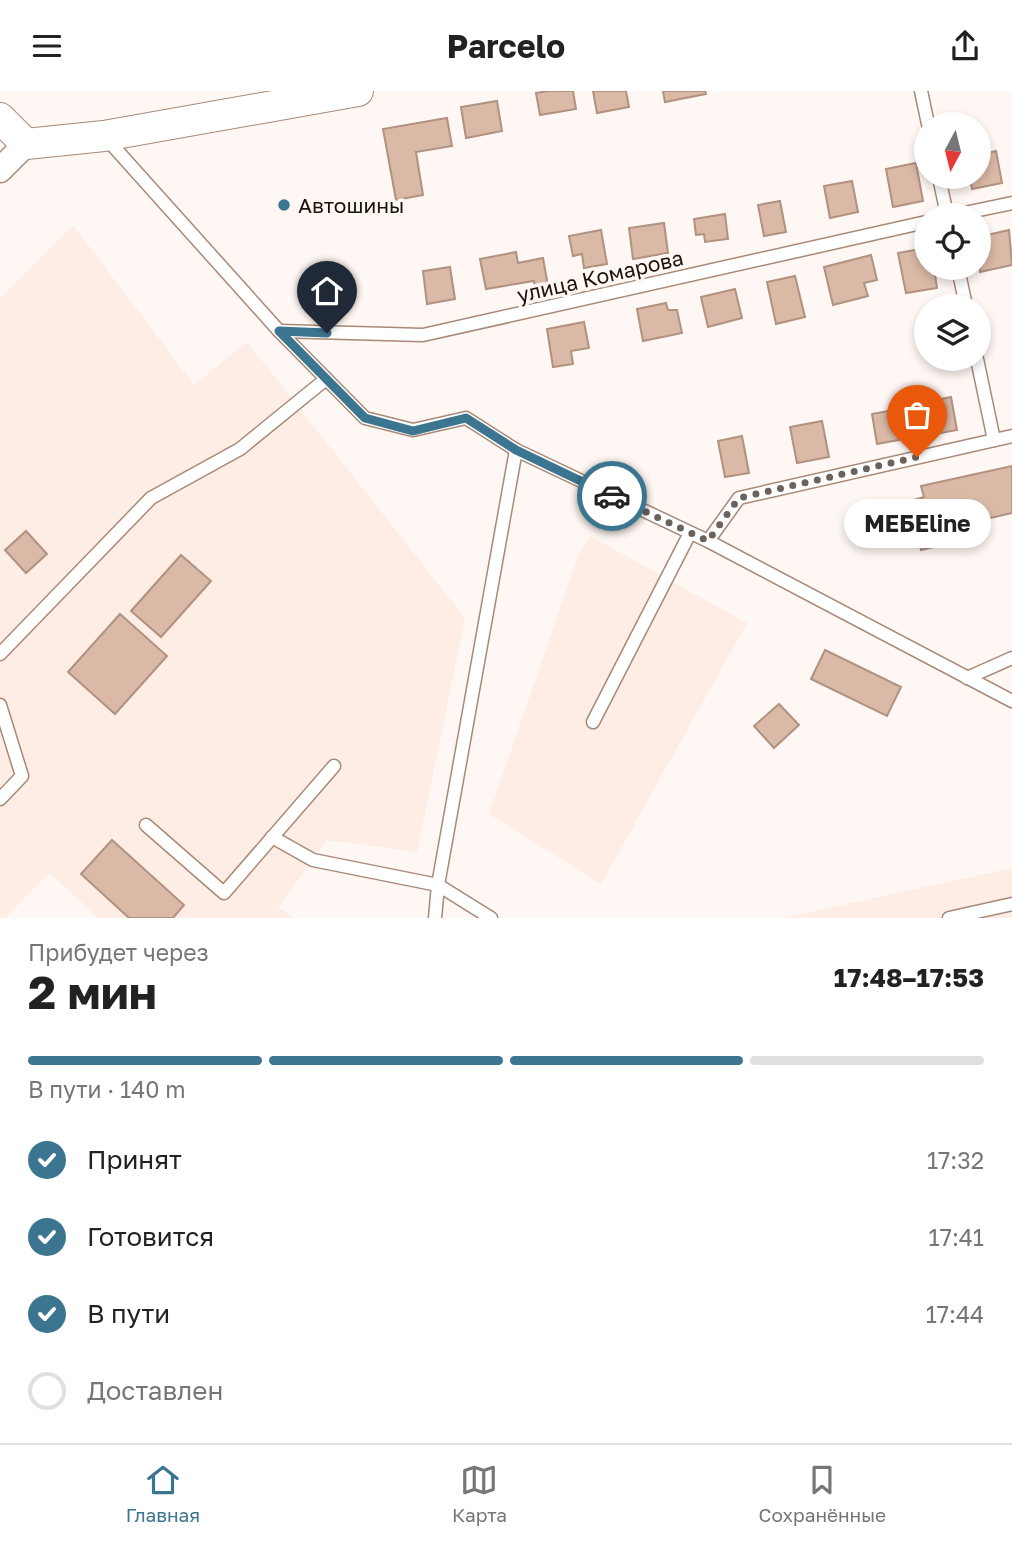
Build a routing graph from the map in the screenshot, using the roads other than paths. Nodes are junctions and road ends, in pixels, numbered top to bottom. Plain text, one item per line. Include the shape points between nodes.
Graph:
1 (358, 91) edge
2 (921, 91) edge
3 (925, 112) edge
4 (0, 118) edge
5 (104, 136) junction
6 (26, 144) junction
7 (0, 170) edge
8 (1012, 204) edge
9 (991, 208) edge
10 (914, 225) edge
11 (279, 331) junction
12 (980, 371) edge
13 (326, 379) junction
14 (1012, 436) edge
15 (994, 440) junction
16 (516, 450) junction
17 (690, 533) junction
18 (708, 541) junction
19 (0, 654) edge
20 (1012, 658) edge
21 (967, 678) junction
22 (1012, 701) edge
23 (0, 705) edge
24 (593, 722) dead end
25 (334, 766) dead end
26 (0, 799) edge
27 (146, 825) dead end
28 (272, 837) junction
29 (438, 885) junction
30 (1012, 904) edge
31 (435, 918) edge
32 (491, 918) edge
33 (949, 918) edge

1 - 5 street
2 - 3 lane
4 - 6 street
5 - 6 street
5 - 11 lane
6 - 7 street
8 - 9 lane
10 - 11 lane, улица Комарова via 423,335
11 - 13 lane
12 - 15 lane
13 - 16 lane via 365,418 413,431 466,418
13 - 19 lane via 240,449 151,498
14 - 15 lane
15 - 18 lane via 739,498
16 - 17 lane
16 - 29 lane
17 - 18 lane
17 - 24 lane
18 - 21 lane
20 - 21 lane
21 - 22 lane
23 - 26 lane via 22,776
25 - 28 lane
27 - 28 lane via 223,893
28 - 29 lane via 313,860
29 - 31 lane
29 - 32 lane
30 - 33 lane

